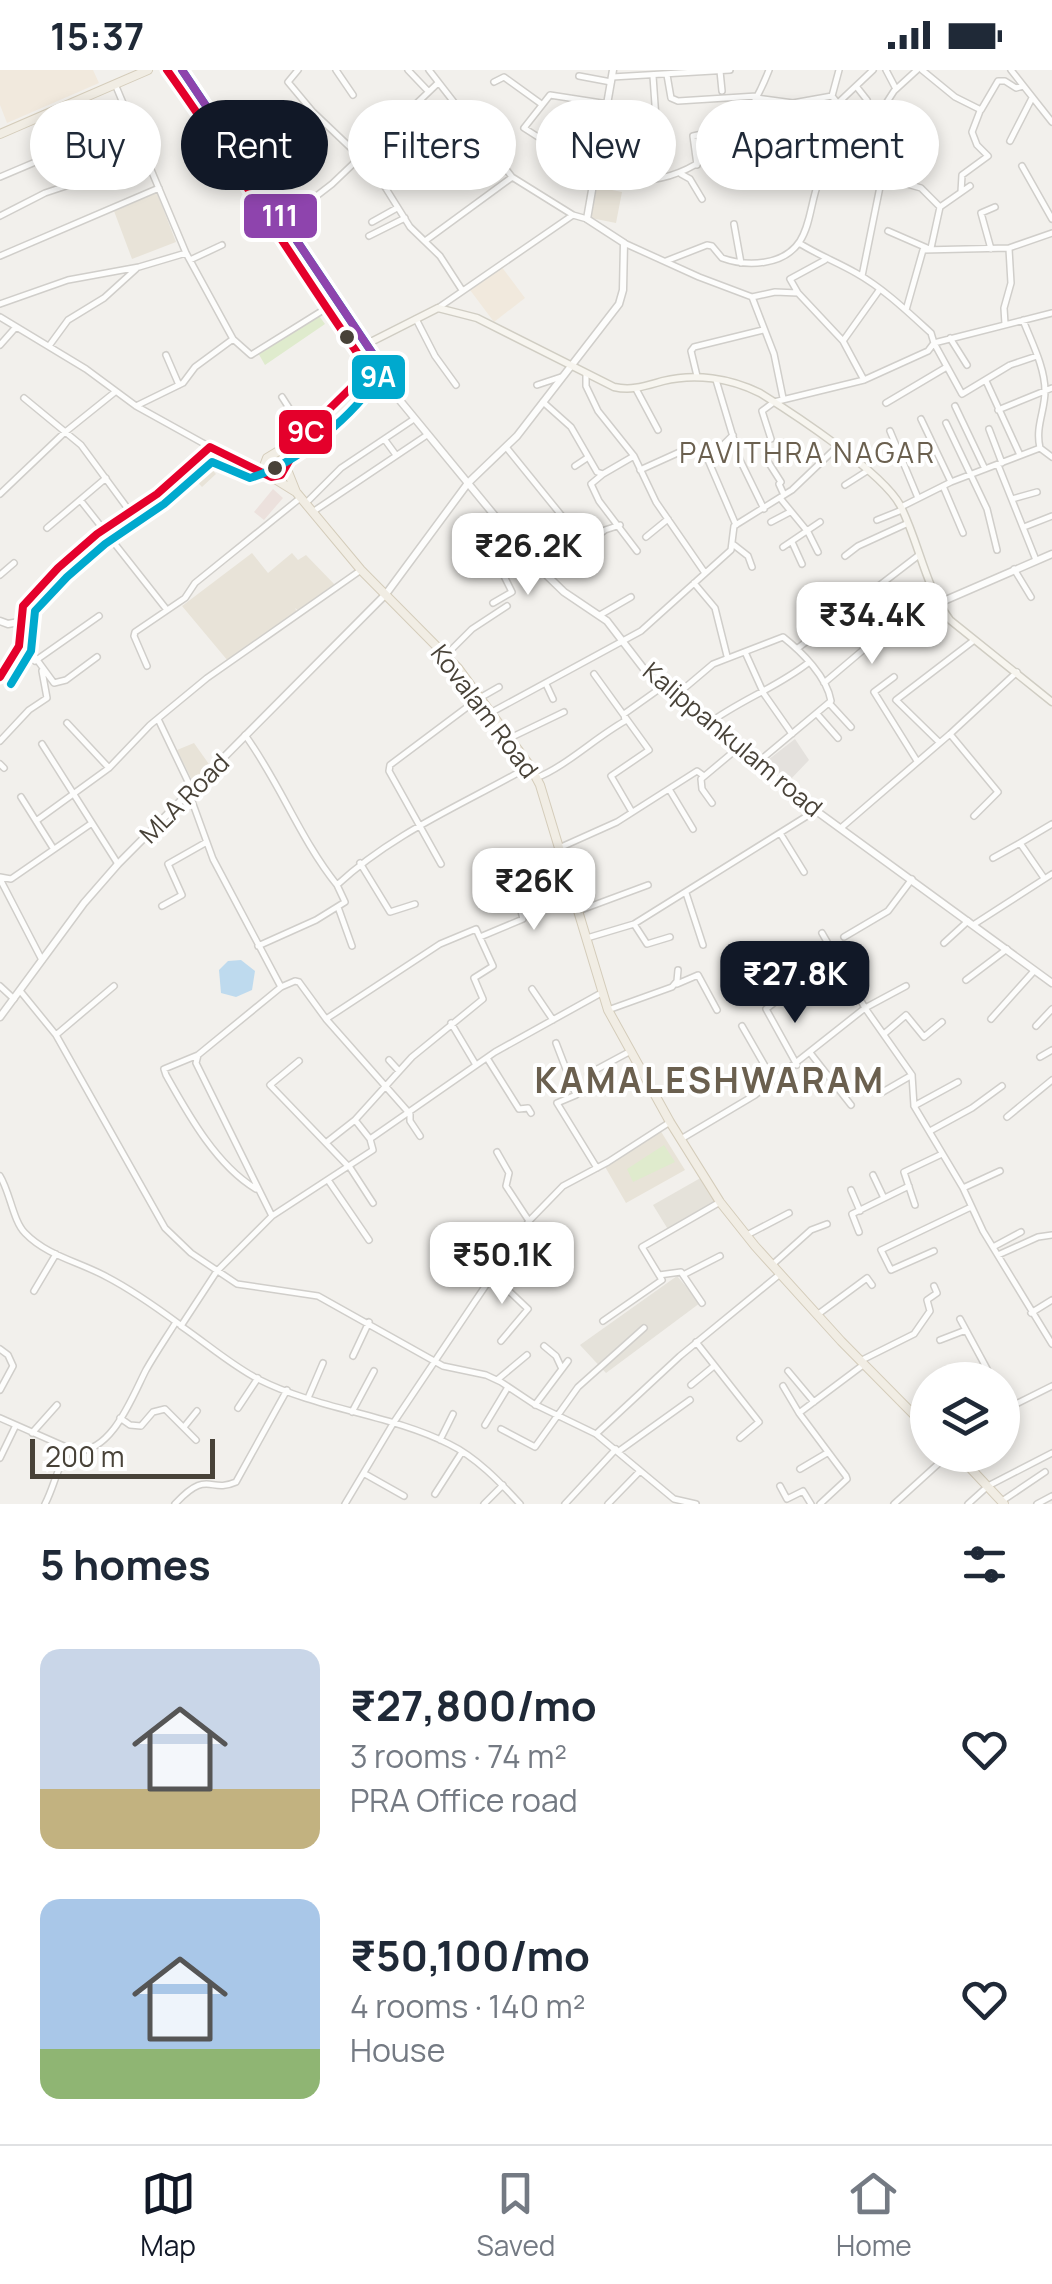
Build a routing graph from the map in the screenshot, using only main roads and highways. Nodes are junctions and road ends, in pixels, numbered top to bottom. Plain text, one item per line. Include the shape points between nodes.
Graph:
1 (148, 70) edge
2 (167, 70) edge
3 (0, 134) edge
4 (357, 349) junction
5 (305, 433) junction
6 (271, 456) junction
7 (250, 466) junction
8 (286, 466) junction
9 (269, 475) junction
10 (301, 497) junction
11 (0, 675) edge
12 (1052, 702) edge
13 (910, 1411) edge
14 (974, 1472) edge
15 (1003, 1503) edge

1 - 3 main road
2 - 4 main road
4 - 5 main road via 369,370
4 - 12 main road via 438,308 477,318 614,387 698,378 739,383 778,400 889,490 950,620
5 - 6 main road
5 - 8 main road
6 - 7 main road
6 - 8 main road
6 - 9 main road via 264,466
7 - 9 main road
7 - 11 main road via 210,447 58,568 22,606 17,652
8 - 9 main road via 281,475
8 - 10 main road, Kovalam Road
9 - 10 main road
10 - 13 main road, Kovalam Road via 361,570 446,655 530,766 608,1010 720,1202
14 - 15 main road

